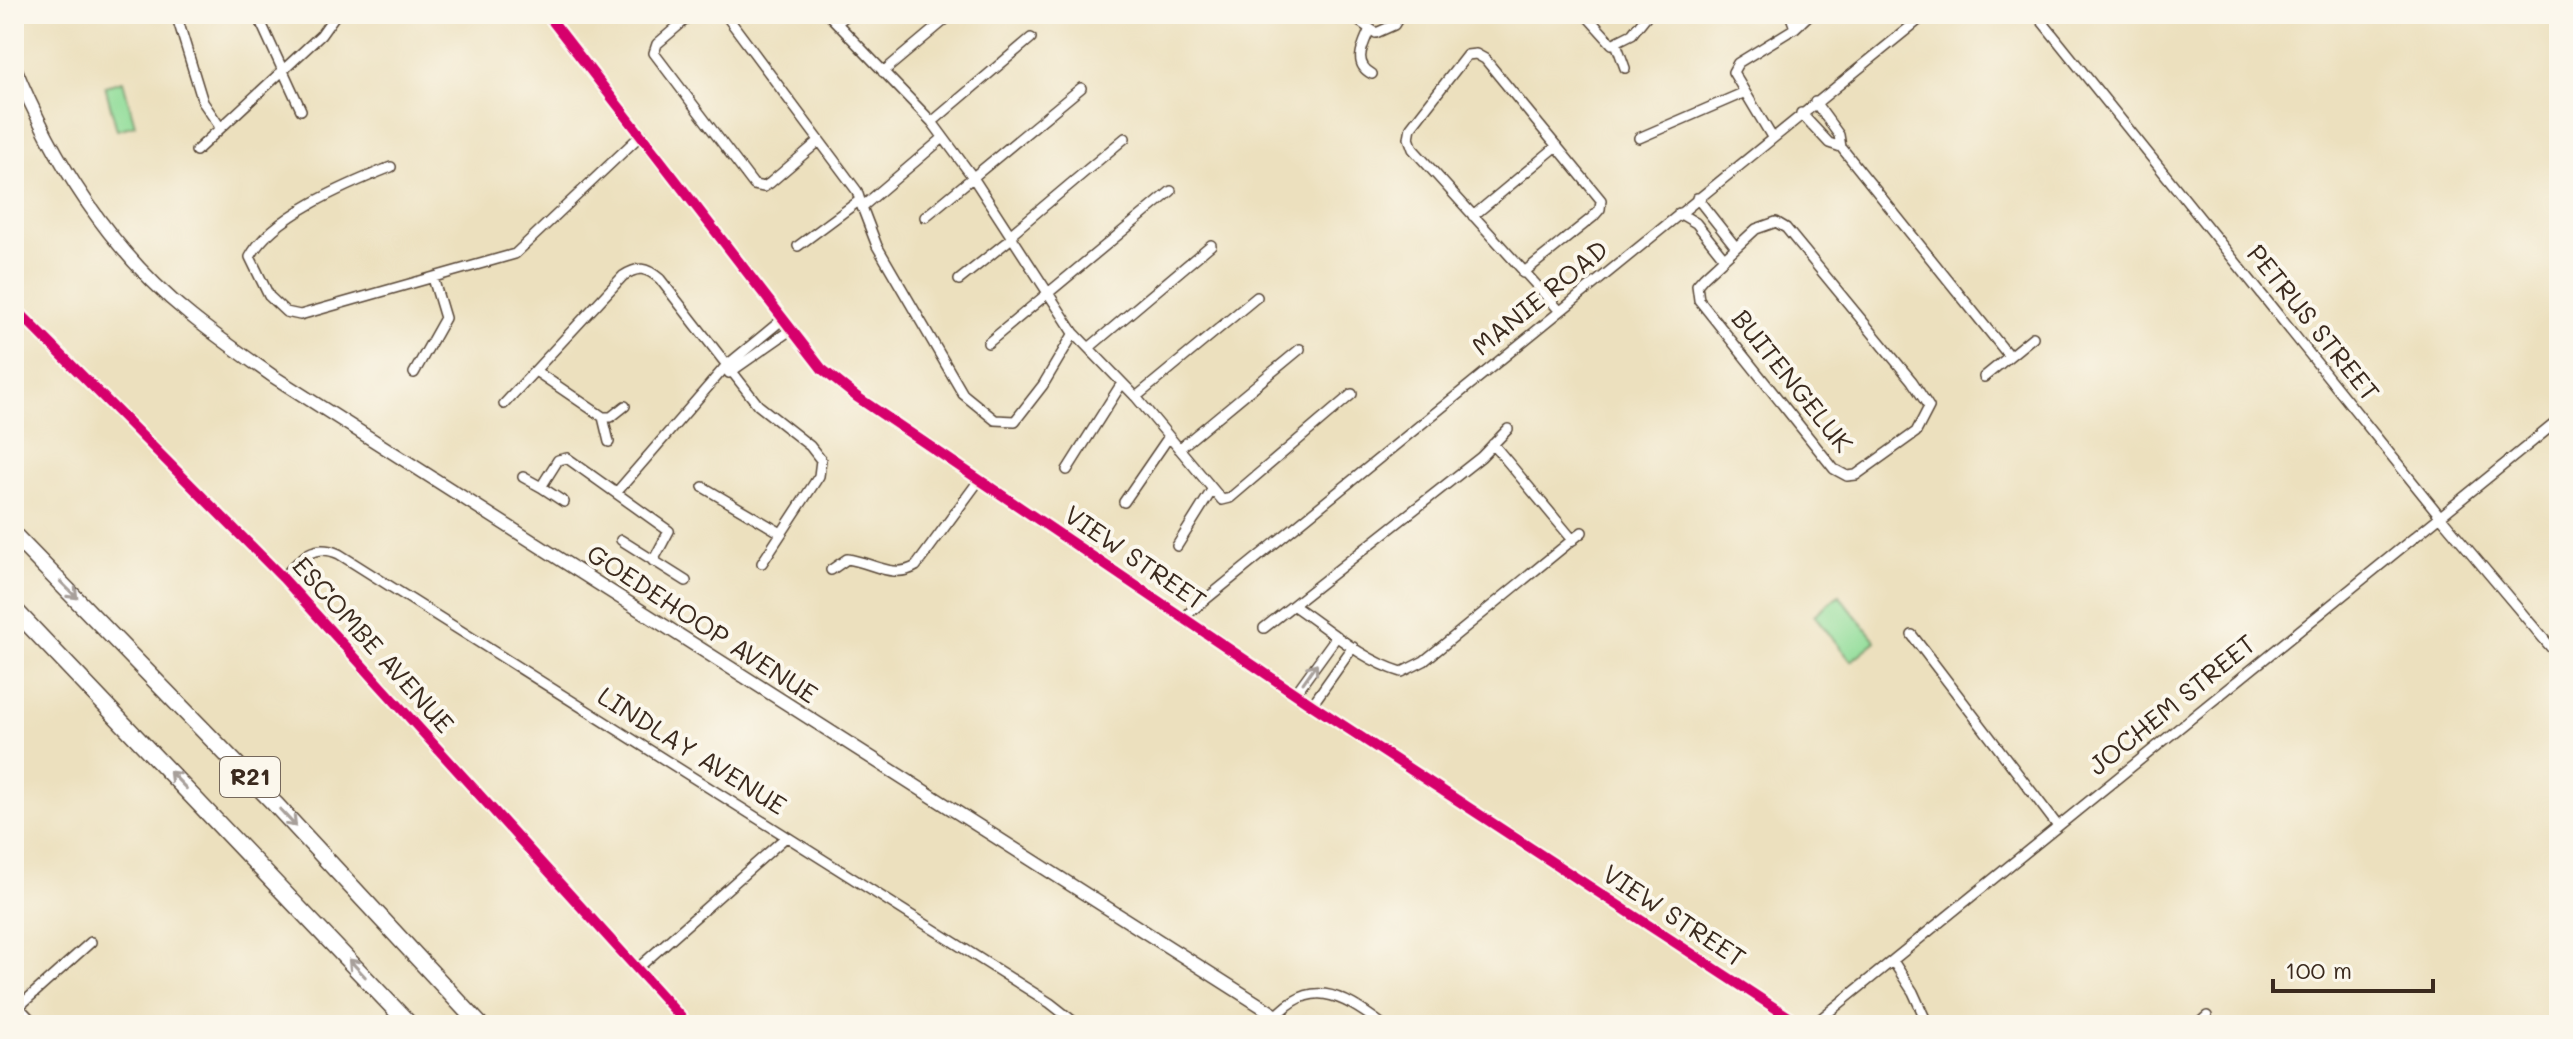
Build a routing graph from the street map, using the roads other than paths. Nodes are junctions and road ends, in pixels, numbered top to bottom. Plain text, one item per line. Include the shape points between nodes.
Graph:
1 (176, 14) edge
2 (257, 14) edge
3 (336, 14) edge
4 (547, 14) edge
5 (692, 14) edge
6 (725, 14) edge
7 (828, 14) edge
8 (848, 14) edge
9 (952, 14) edge
10 (1349, 14) edge
11 (1401, 14) edge
12 (1585, 14) edge
13 (1648, 14) edge
14 (1790, 14) edge
15 (1810, 14) edge
16 (1926, 14) edge
17 (2036, 14) edge
18 (837, 23) junction
19 (1795, 28) junction
20 (1369, 31) junction
21 (1031, 38) dead end
22 (1616, 43) junction
23 (14, 65) edge
24 (1625, 68) dead end
25 (285, 69) junction
26 (883, 72) junction
27 (1372, 74) dead end
28 (1081, 88) dead end
29 (1743, 93) junction
30 (1815, 102) junction
31 (301, 110) dead end
32 (1801, 113) junction
33 (932, 122) junction
34 (220, 127) junction
35 (642, 134) junction
36 (1772, 137) junction
37 (943, 138) junction
38 (1125, 138) dead end
39 (1639, 138) dead end
40 (819, 141) junction
41 (1557, 146) junction
42 (1841, 147) junction
43 (196, 151) dead end
44 (391, 167) dead end
45 (972, 176) junction
46 (1171, 191) dead end
47 (1697, 198) junction
48 (861, 204) junction
49 (1679, 213) junction
50 (1473, 216) junction
51 (925, 217) dead end
52 (1012, 235) junction
53 (1211, 245) dead end
54 (798, 246) dead end
55 (1735, 246) junction
56 (1724, 258) junction
57 (1523, 273) junction
58 (433, 278) junction
59 (959, 280) dead end
60 (1049, 295) junction
61 (1257, 297) dead end
62 (14, 307) edge
63 (1559, 310) junction
64 (783, 319) junction
65 (792, 329) junction
66 (1074, 333) junction
67 (2033, 337) dead end
68 (988, 343) dead end
69 (1090, 347) junction
70 (1300, 349) dead end
71 (2009, 356) junction
72 (729, 369) junction
73 (537, 372) junction
74 (414, 373) dead end
75 (1984, 377) dead end
76 (1122, 383) junction
77 (1352, 394) dead end
78 (1136, 397) junction
79 (504, 404) dead end
80 (625, 406) dead end
81 (603, 417) junction
82 (2559, 420) edge
83 (1508, 429) dead end
84 (1168, 438) junction
85 (609, 442) dead end
86 (1493, 444) junction
87 (1179, 449) junction
88 (1067, 470) dead end
89 (523, 477) dead end
90 (980, 479) junction
91 (541, 487) junction
92 (703, 487) dead end
93 (1212, 490) junction
94 (616, 493) junction
95 (564, 502) dead end
96 (1124, 502) dead end
97 (2440, 516) junction
98 (1582, 532) dead end
99 (781, 533) junction
100 (14, 535) edge
101 (621, 540) dead end
102 (1573, 540) junction
103 (1177, 546) dead end
104 (653, 561) junction
105 (762, 563) dead end
106 (831, 570) dead end
107 (283, 578) junction
108 (686, 581) dead end
109 (1294, 606) junction
110 (14, 609) edge
111 (1184, 617) junction
112 (1264, 628) dead end
113 (1912, 635) dead end
114 (1337, 636) junction
115 (1353, 647) junction
116 (2559, 657) edge
117 (1295, 694) junction
118 (1312, 705) junction
119 (2057, 825) junction
120 (786, 837) junction
121 (91, 942) dead end
122 (1893, 961) junction
123 (638, 968) junction
124 (16, 1007) edge
125 (2207, 1016) dead end
126 (1273, 1020) edge
127 (1825, 1021) edge
128 (36, 1025) edge
129 (410, 1025) edge
130 (480, 1025) edge
131 (688, 1025) edge
132 (802, 1025) edge
133 (813, 1025) edge
134 (1078, 1025) edge
135 (1291, 1025) edge
136 (1383, 1025) edge
137 (1801, 1025) edge
138 (1813, 1025) edge
139 (1928, 1025) edge
140 (2197, 1025) edge

1 - 34 street via 203,102
2 - 25 street
3 - 25 street
4 - 35 street, VIEW STREET
5 - 40 street via 657,44 654,53 754,185 770,183
6 - 40 street
7 - 18 street
8 - 18 street
9 - 26 street
10 - 20 street
11 - 20 street via 1385,30
12 - 22 street via 1608,43
13 - 22 street via 1632,34
14 - 19 street
15 - 19 street
16 - 30 street, MANIE ROAD
17 - 97 street, PETRUS STREET
18 - 26 street
19 - 29 street via 1734,67
20 - 27 street via 1360,59
21 - 33 street
22 - 24 street
23 - 126 main road, GOEDEHOOP AVENUE via 47,141 110,232 189,315 274,377
25 - 31 street
25 - 34 street
26 - 33 street
28 - 45 street
29 - 36 street
29 - 39 street
30 - 32 street, MANIE ROAD
30 - 42 street via 1839,135
32 - 36 street, MANIE ROAD
32 - 42 street via 1829,143
33 - 37 street
34 - 43 street
35 - 58 street via 515,254
35 - 64 street, VIEW STREET
36 - 47 street, MANIE ROAD
37 - 45 street
37 - 48 street
38 - 52 street
40 - 48 street
41 - 50 street
41 - 50 street via 1485,59 1467,55 1411,127 1409,138
41 - 57 street via 1599,195 1600,209
42 - 71 street
44 - 58 street via 271,229 250,257 280,308 295,315
45 - 51 street
45 - 52 street
46 - 60 street
47 - 49 street, MANIE ROAD
47 - 55 street
48 - 54 street
48 - 66 street via 877,246 963,394 995,420 1009,423 1021,416
49 - 56 street via 1696,223
49 - 63 street, MANIE ROAD
50 - 57 street
52 - 59 street
52 - 60 street
53 - 69 street
55 - 56 street, BUITENGELUK
55 - 56 street, BUITENGELUK via 1767,223 1786,228 1924,396 1929,407 1916,432 1866,470 1839,473 1699,300 1697,285
57 - 63 street
58 - 74 street via 445,318
60 - 66 street
60 - 68 street
61 - 78 street
62 - 107 street, ESCOMBE AVENUE
63 - 111 street, MANIE ROAD
64 - 65 street, VIEW STREET
64 - 72 street
65 - 72 street
65 - 90 street, VIEW STREET via 822,369 857,397
66 - 69 street
67 - 71 street
69 - 76 street
70 - 87 street
71 - 75 street
72 - 73 street via 660,279 645,268 623,276
72 - 94 street
72 - 99 street via 763,411 821,460 819,476
73 - 79 street
73 - 81 street
76 - 78 street
76 - 88 street
77 - 93 street via 1230,498 1222,500
78 - 84 street
80 - 81 street
81 - 85 street
82 - 97 street, JOCHEM STREET
83 - 86 street
84 - 87 street
84 - 96 street
86 - 102 street
86 - 109 street
87 - 93 street
89 - 91 street
90 - 106 street via 916,566 896,573 847,559
90 - 111 street, VIEW STREET
91 - 94 street via 564,458
91 - 95 street
92 - 99 street
93 - 103 street
94 - 104 street via 669,531
97 - 116 street, PETRUS STREET
97 - 119 street, JOCHEM STREET
98 - 102 street
99 - 105 street
100 -> 130 highway, R21
101 - 104 street
102 - 115 street via 1413,669 1386,668
104 - 108 street
107 - 120 street, LINDLAY AVENUE via 305,554 322,549 339,554
107 - 123 street, ESCOMBE AVENUE
109 - 112 street
109 - 114 street
129 -> 110 highway, R21
111 - 117 street, VIEW STREET
113 - 119 street
114 - 115 street
117 -> 114 street
115 - 118 street
117 - 118 street, VIEW STREET
118 - 137 street, VIEW STREET
119 - 122 street, JOCHEM STREET
120 - 123 street
120 - 134 street, LINDLAY AVENUE via 1061,1009
121 - 124 street
122 - 127 street, JOCHEM STREET
122 - 139 street
123 - 131 street, ESCOMBE AVENUE
124 - 128 street
125 - 140 street
126 - 135 main road, GOEDEHOOP AVENUE
126 - 136 street via 1301,997 1327,994 1350,1000
127 - 138 street, JOCHEM STREET
132 - 133 street

